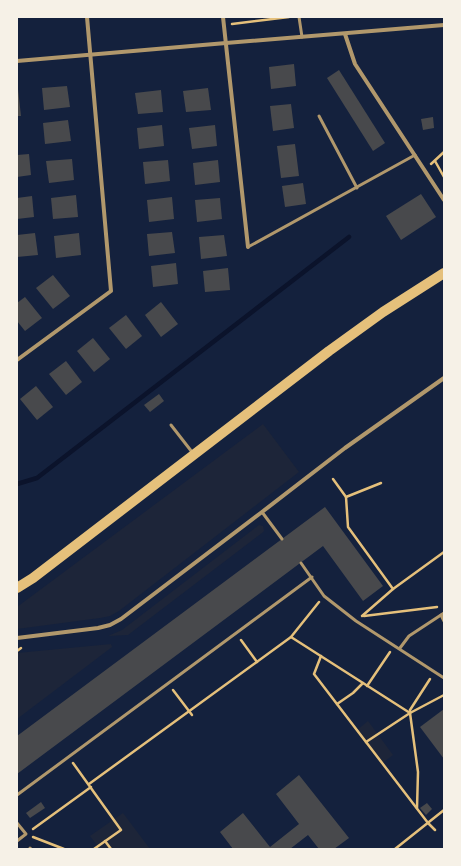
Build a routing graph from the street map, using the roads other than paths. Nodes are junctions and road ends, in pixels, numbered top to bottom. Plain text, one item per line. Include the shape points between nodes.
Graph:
1 (87, 17) edge
2 (224, 17) edge
3 (299, 17) edge
4 (444, 25) edge
5 (346, 34) junction
6 (302, 37) junction
7 (226, 42) junction
8 (90, 54) junction
9 (17, 61) edge
10 (319, 116) dead end
11 (415, 155) junction
12 (357, 188) junction
13 (444, 200) edge
14 (248, 247) joint
15 (444, 273) edge
16 (17, 360) edge
17 (444, 378) edge
18 (171, 425) dead end
19 (193, 454) junction
20 (262, 512) junction
21 (282, 539) dead end
22 (301, 563) dead end
23 (312, 577) junction
24 (33, 578) junction
25 (17, 588) edge
26 (17, 593) edge
27 (442, 614) edge
28 (444, 621) edge
29 (17, 638) edge
30 (400, 648) junction
31 (444, 678) edge
32 (17, 795) edge
33 (17, 823) edge
34 (17, 841) edge

1 - 8 street
2 - 7 street
3 - 6 lane
4 - 5 street
5 - 6 street
5 - 11 street via 355,64
6 - 7 street
7 - 8 street
7 - 14 street
8 - 9 street
8 - 16 street via 111,291
10 - 12 lane
11 - 12 lane
11 - 13 street
12 - 14 lane
15 - 19 main road via 328,351
17 - 20 street via 350,444
18 - 19 lane
19 - 24 main road
20 - 21 lane
20 - 29 street via 132,612 110,625
22 - 23 lane
23 - 30 lane via 324,596 356,621
23 - 32 lane
24 - 25 main road
24 - 26 main road
27 - 28 lane
27 - 30 lane via 409,636
30 - 31 lane
33 - 34 lane via 26,834

